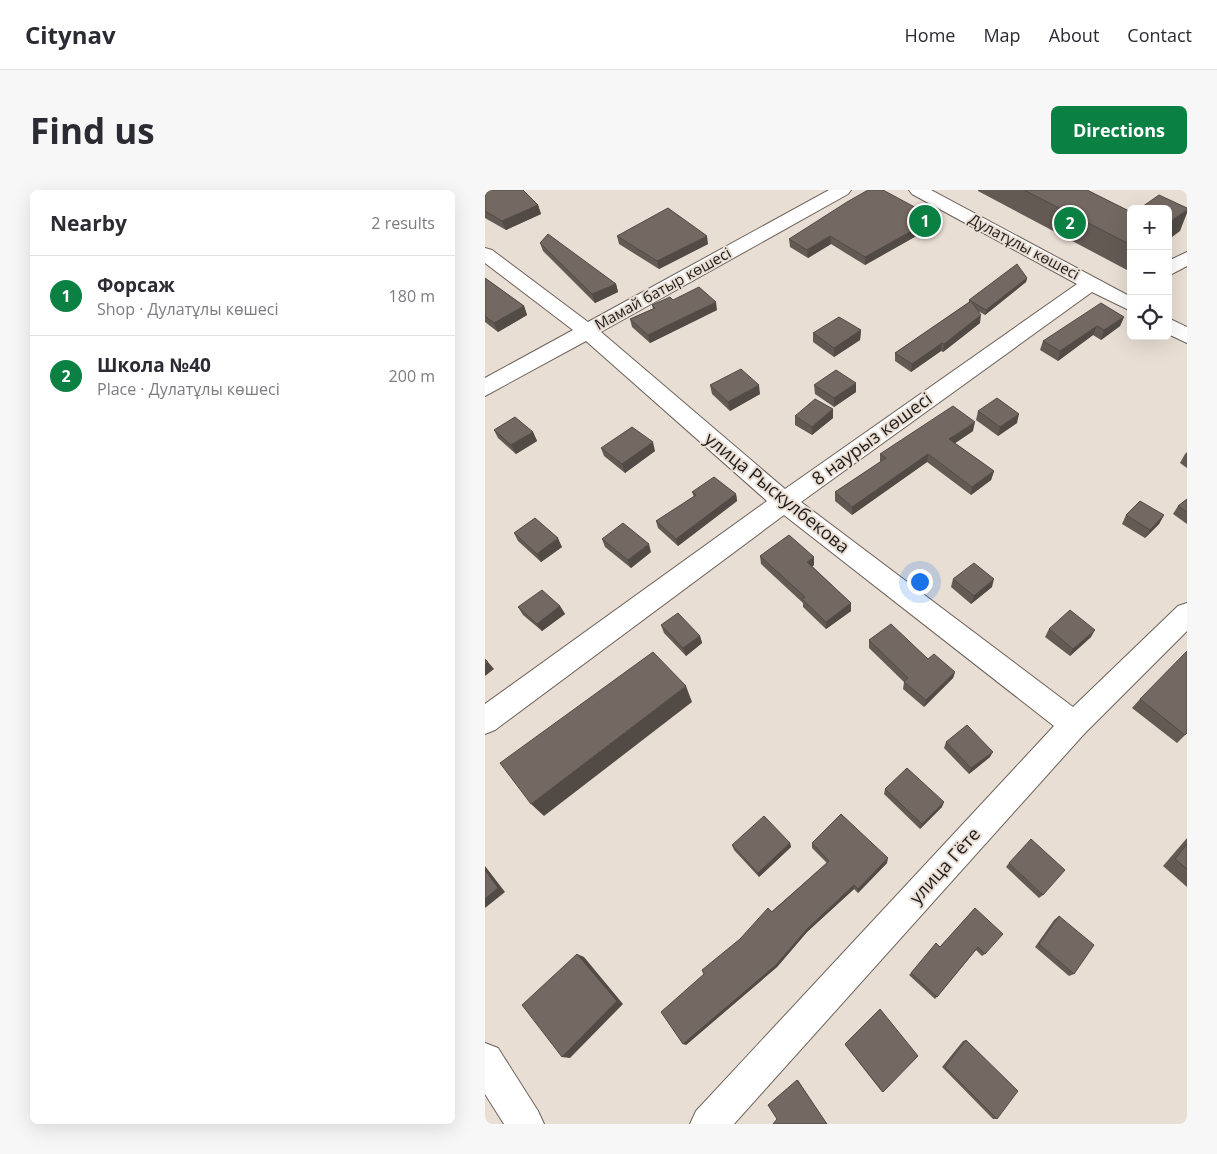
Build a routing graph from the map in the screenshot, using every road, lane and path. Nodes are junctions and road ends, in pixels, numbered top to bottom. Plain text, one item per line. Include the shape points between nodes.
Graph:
1 (842, 190) edge
2 (918, 190) edge
3 (485, 254) edge
4 (1187, 258) edge
5 (1172, 267) edge
6 (1091, 283) junction
7 (1127, 299) edge
8 (1172, 327) edge
9 (587, 331) junction
10 (1187, 336) edge
11 (485, 388) edge
12 (784, 502) junction
13 (1187, 614) edge
14 (485, 721) edge
15 (1074, 725) junction
16 (485, 1062) edge
17 (525, 1124) edge
18 (709, 1124) edge

1 - 9 street, Мамай батыр көшесі
2 - 6 street, Дулатұлы көшесі
3 - 9 street, улица Рыскулбекова
4 - 5 street
6 - 7 street, Дулатұлы көшесі
6 - 12 street, 8 наурыз көшесі
8 - 10 street
9 - 11 street, Мамай батыр көшесі
9 - 12 street, улица Рыскулбекова
12 - 14 street, 8 наурыз көшесі
12 - 15 street, улица Рыскулбекова
13 - 15 street, улица Гёте
15 - 18 street, улица Гёте
16 - 17 street

